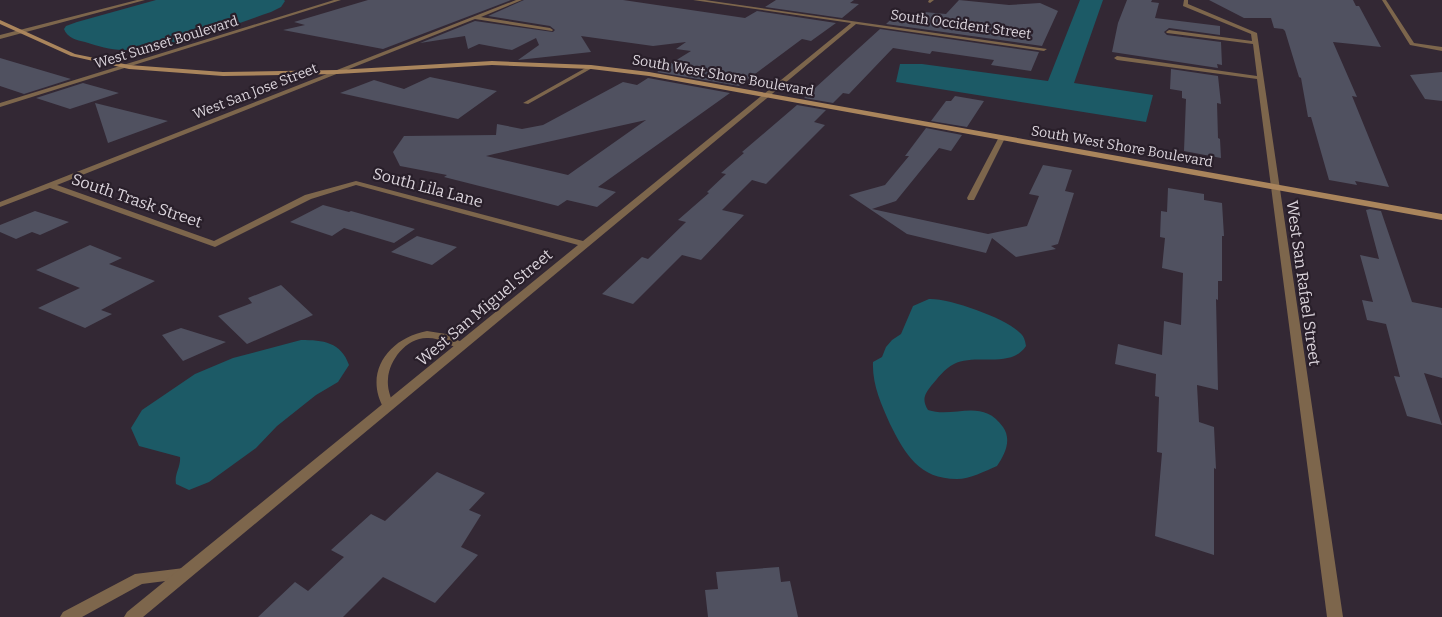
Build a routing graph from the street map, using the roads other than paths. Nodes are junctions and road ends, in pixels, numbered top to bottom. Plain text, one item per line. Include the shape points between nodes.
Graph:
1 (143, 0) edge
2 (339, 0) edge
3 (520, 0) edge
4 (695, 0) edge
5 (1186, 0) edge
6 (1384, 0) edge
7 (475, 18) junction
8 (0, 22) edge
9 (856, 22) junction
10 (550, 30) dead end
11 (21, 31) junction
12 (1169, 32) dead end
13 (0, 37) edge
14 (1255, 43) junction
15 (1044, 49) dead end
16 (1442, 49) edge
17 (1116, 58) dead end
18 (129, 67) junction
19 (591, 67) junction
20 (337, 72) junction
21 (1260, 78) junction
22 (767, 95) junction
23 (526, 103) dead end
24 (0, 106) edge
25 (1001, 138) junction
26 (49, 185) junction
27 (1276, 186) junction
28 (971, 198) dead end
29 (0, 205) edge
30 (1442, 217) edge
31 (214, 244) joint
32 (584, 244) junction
33 (461, 346) junction
34 (388, 406) junction
35 (184, 574) junction
36 (68, 617) edge
37 (132, 617) edge
38 (1335, 617) edge

1 - 11 street
2 - 18 street, West Sunset Boulevard
3 - 7 street, West San Jose Street
4 - 9 street, South Occident Street
5 - 14 street via 1185,5 1254,33
6 - 16 street via 1412,44
7 - 10 street
7 - 20 street, West San Jose Street
8 - 11 street, South West Shore Boulevard
9 - 15 street, South Occident Street
9 - 22 street, West San Miguel Street
11 - 13 street
11 - 18 street, South West Shore Boulevard via 73,55
12 - 14 street
14 - 21 street, West San Rafael Street
17 - 21 street
18 - 20 street, South West Shore Boulevard via 223,74
18 - 24 street, West Sunset Boulevard
19 - 20 street, South West Shore Boulevard via 439,65
19 - 22 street, South West Shore Boulevard
19 - 23 street
20 - 26 street, West San Jose Street
21 - 27 street, West San Rafael Street
22 - 25 street, South West Shore Boulevard
22 - 32 street, West San Miguel Street
25 - 27 street, South West Shore Boulevard
25 - 28 street
26 - 29 street, West San Jose Street
26 - 31 street, South Trask Street
27 - 30 street, South West Shore Boulevard
27 - 38 street, West San Rafael Street
31 - 32 street, South Lila Lane via 308,197 356,183
32 - 33 street, West San Miguel Street
33 - 34 street, West San Miguel Street
33 - 34 street via 437,335 425,334 401,346 385,364 382,380
34 - 35 street, West San Miguel Street
35 - 36 street via 140,578
35 - 37 street, West San Miguel Street

